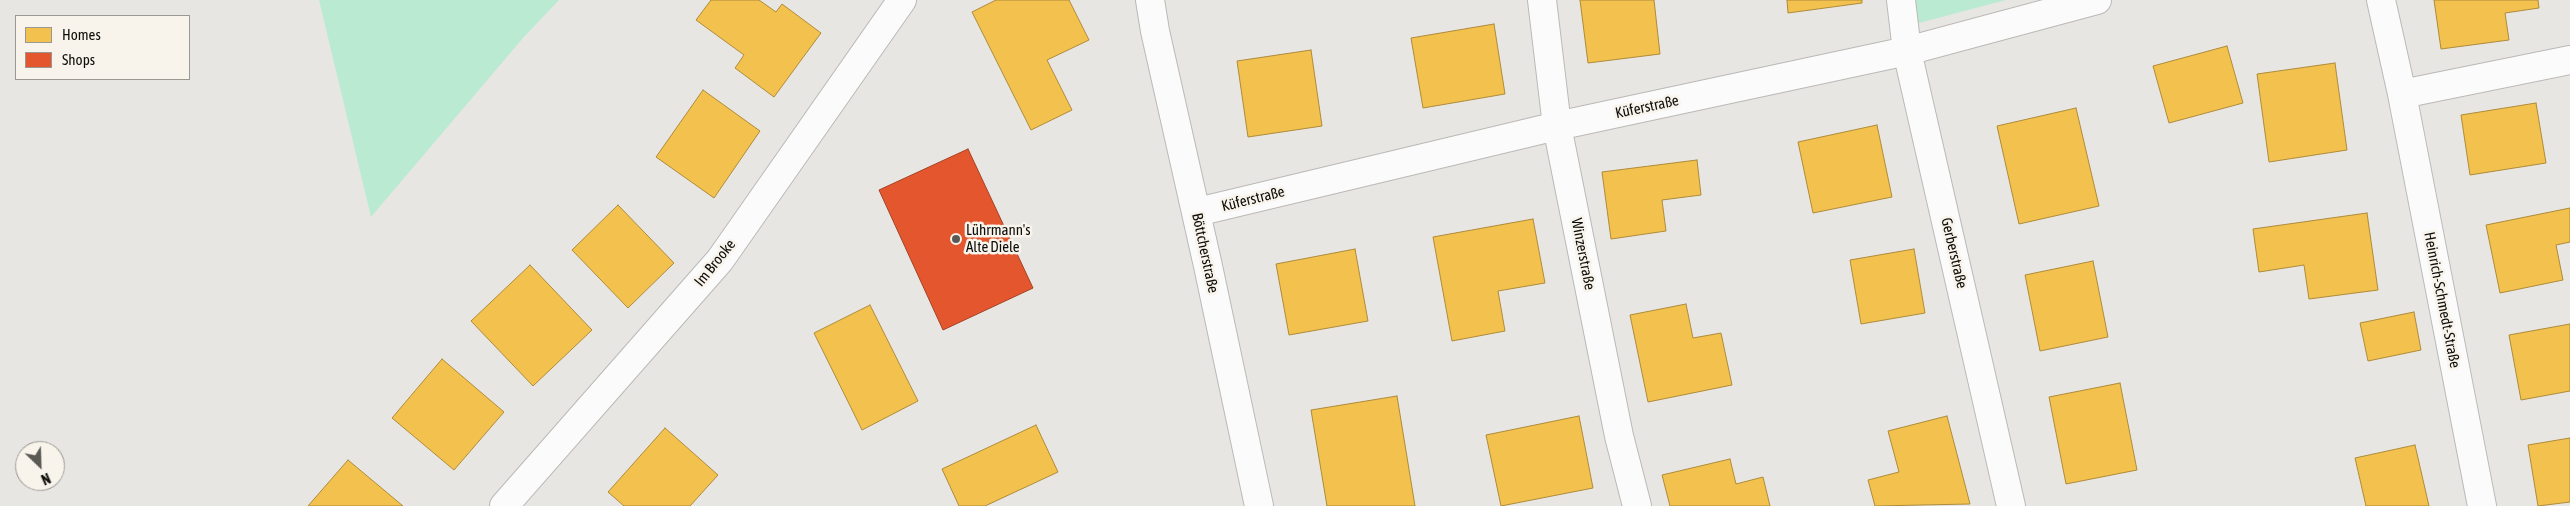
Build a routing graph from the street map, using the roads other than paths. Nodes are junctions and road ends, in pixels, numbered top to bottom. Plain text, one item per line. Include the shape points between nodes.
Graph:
1 (902, 0) edge
2 (1150, 0) edge
3 (1542, 0) edge
4 (1901, 0) edge
5 (2097, 0) edge
6 (2381, 0) edge
7 (1907, 51) junction
8 (2570, 60) edge
9 (2402, 94) junction
10 (1557, 126) junction
11 (1197, 212) junction
12 (504, 506) edge
13 (1259, 506) edge
14 (1637, 506) edge
15 (2011, 506) edge
16 (2482, 506) edge

1 - 12 street, Im Brooke via 720,260
2 - 11 street, Böttcherstraße
3 - 10 street, Winzerstraße
4 - 7 street, Gerberstraße
5 - 7 street, Küferstraße
6 - 9 street, Heinrich-Schmedt-Straße
7 - 10 street, Küferstraße
7 - 15 street, Gerberstraße
8 - 9 street
9 - 16 street, Heinrich-Schmedt-Straße
10 - 11 street, Küferstraße
10 - 14 street, Winzerstraße via 1619,436
11 - 13 street, Böttcherstraße

